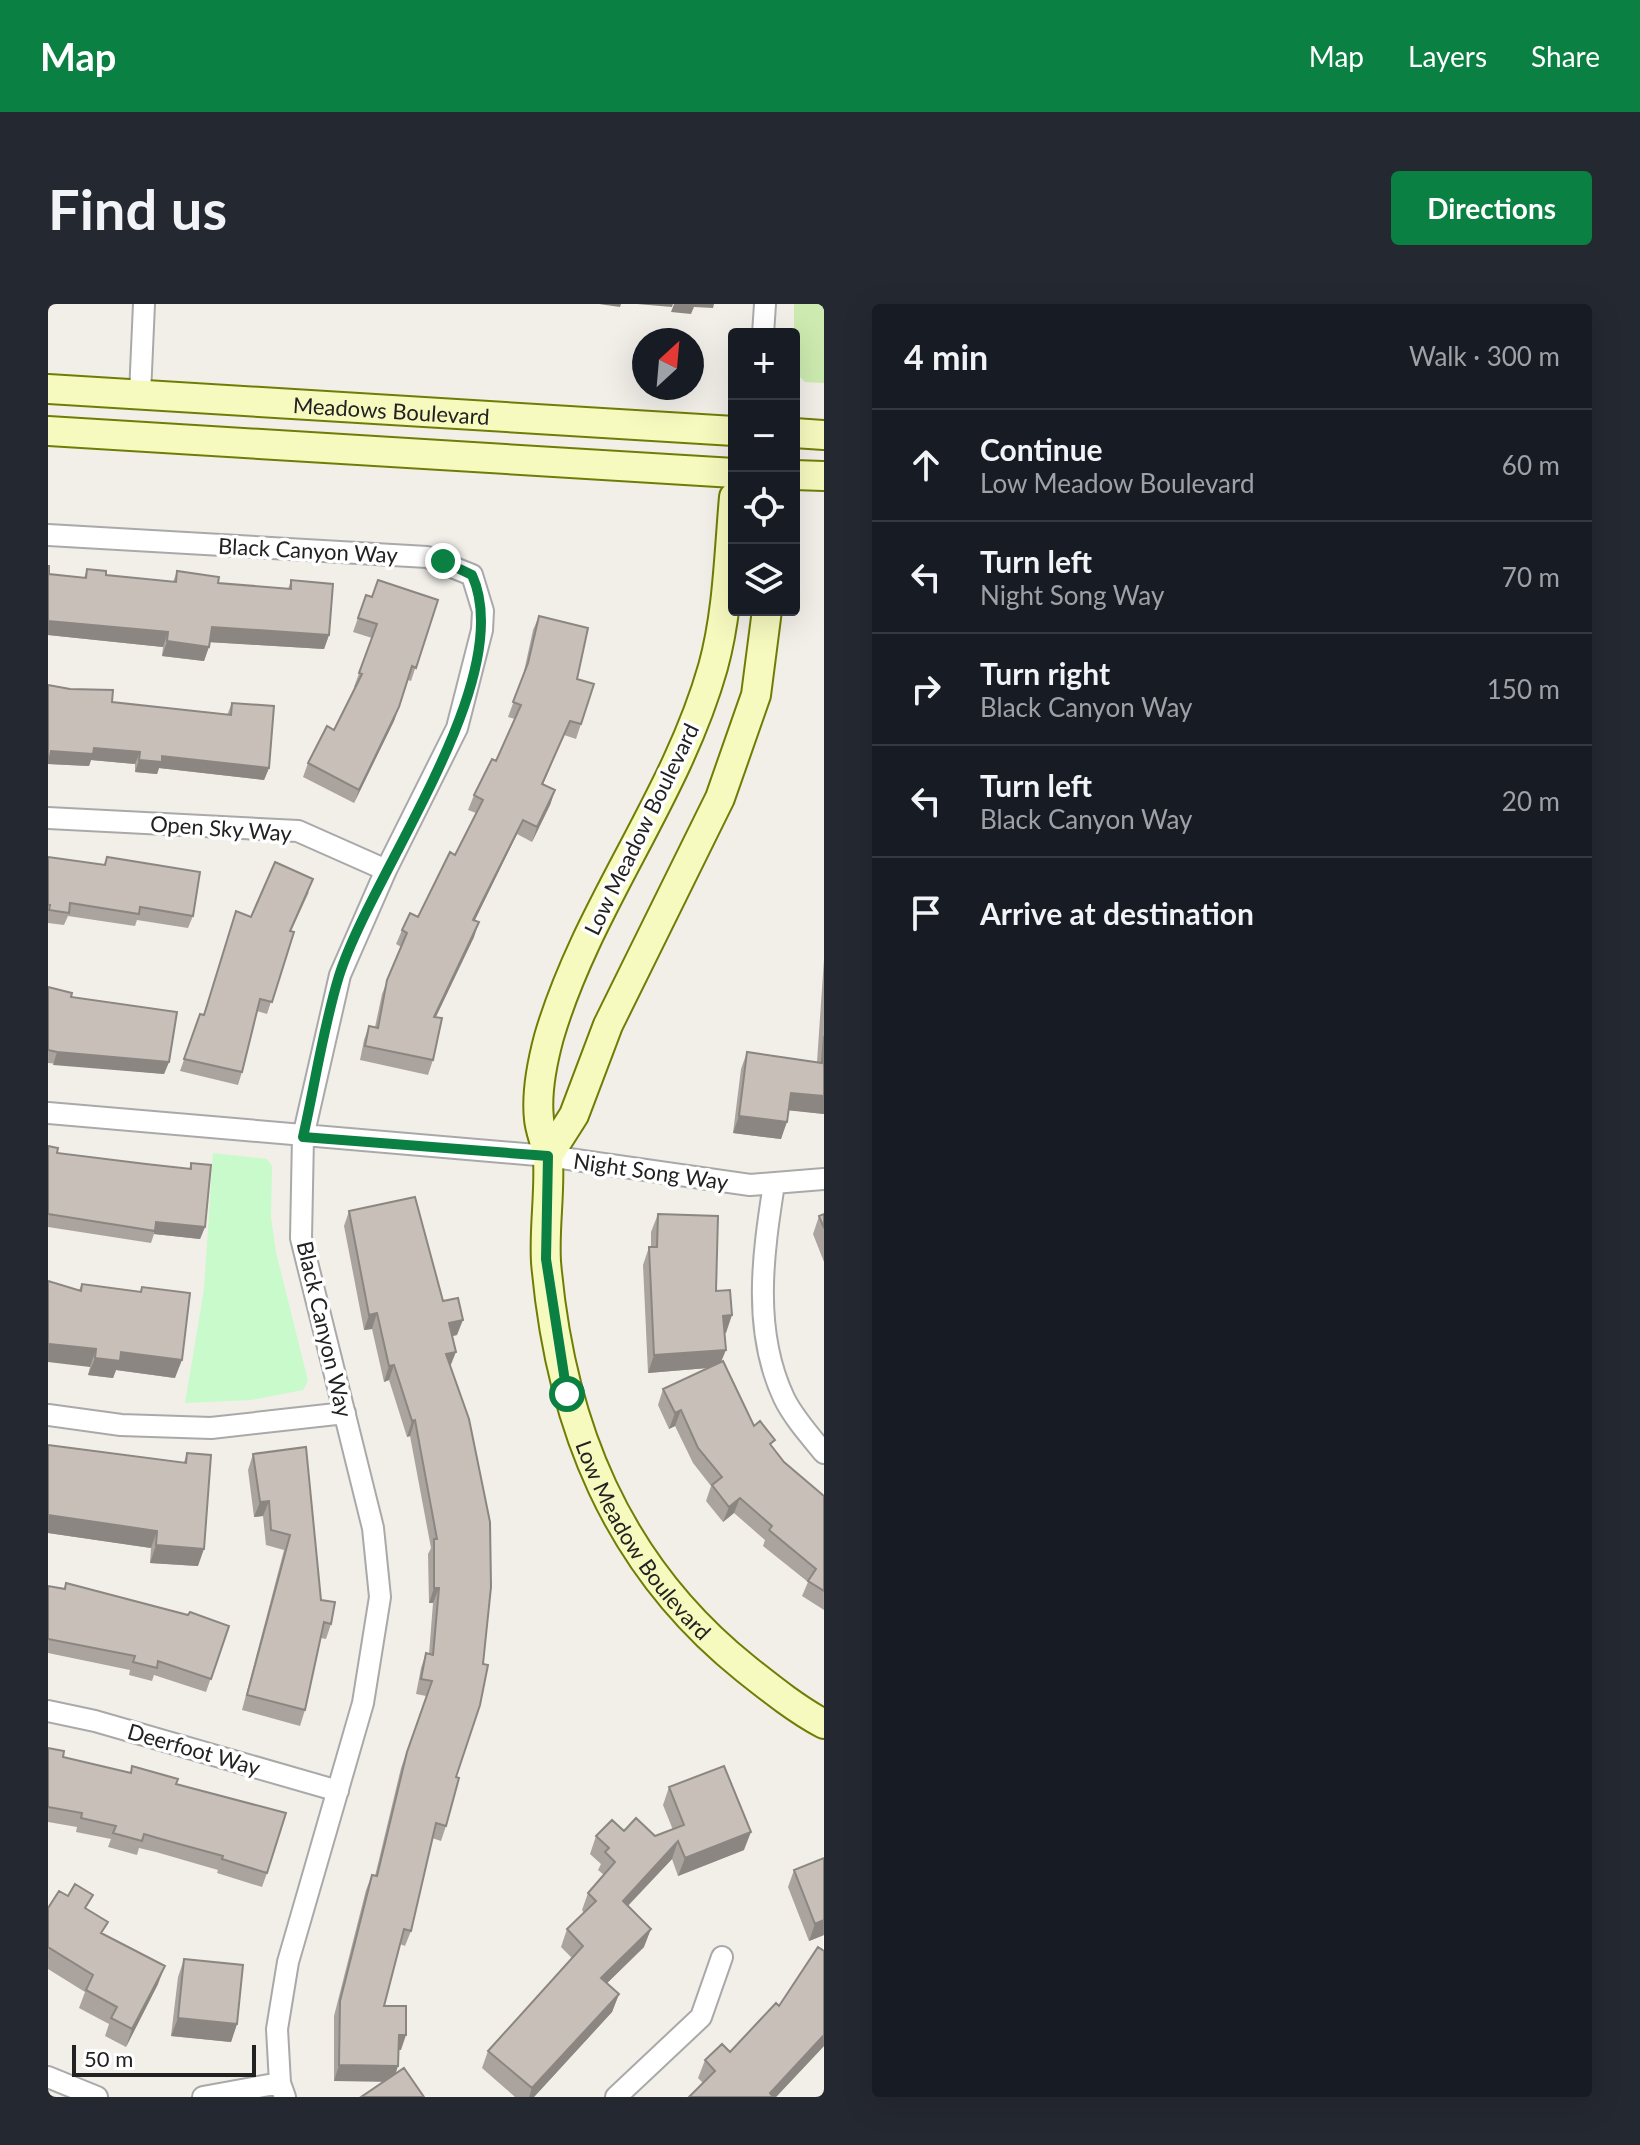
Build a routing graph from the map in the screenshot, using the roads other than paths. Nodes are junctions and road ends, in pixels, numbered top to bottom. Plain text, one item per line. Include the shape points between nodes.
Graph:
1 (144, 304) edge
2 (765, 304) edge
3 (763, 328) edge
4 (48, 389) edge
5 (140, 394) junction
6 (48, 431) edge
7 (728, 431) edge
8 (800, 433) edge
9 (824, 435) edge
10 (728, 473) edge
11 (800, 475) edge
12 (824, 476) edge
13 (48, 535) edge
14 (729, 544) edge
15 (766, 616) edge
16 (48, 818) edge
17 (386, 870) junction
18 (48, 1113) edge
19 (303, 1137) junction
20 (548, 1156) junction
21 (824, 1179) edge
22 (774, 1184) junction
23 (345, 1413) junction
24 (48, 1415) edge
25 (824, 1453) edge
26 (48, 1711) edge
27 (824, 1724) edge
28 (338, 1791) junction
29 (722, 1957) dead end
30 (48, 2077) edge
31 (283, 2090) edge
32 (97, 2097) edge
33 (203, 2097) edge
34 (616, 2097) edge

1 - 5 street
2 - 3 street
4 - 5 street, Meadows Boulevard
5 - 7 street, Meadows Boulevard
6 - 10 street, Meadows Boulevard
8 - 9 street
11 - 12 street
13 - 17 street, Black Canyon Way via 427,557 472,575 483,611 482,630 465,702 445,754
14 - 20 street, Low Meadow Boulevard via 709,678 671,771 579,956 549,1039 539,1082 539,1120
15 - 20 street via 756,695 725,786 608,1025 574,1115
16 - 17 street, Open Sky Way via 298,831
17 - 19 street, Black Canyon Way via 340,975
18 - 19 street, Night Song Way
19 - 20 street, Night Song Way
19 - 23 street, Black Canyon Way via 301,1238
20 - 22 street, Night Song Way
20 - 27 street, Low Meadow Boulevard via 546,1259 554,1320 567,1394 599,1482 652,1573 687,1615 770,1688
21 - 22 street, Night Song Way
22 - 25 street via 762,1326 784,1398
23 - 24 street via 211,1428 121,1425
23 - 28 street, Black Canyon Way via 373,1528 380,1597 363,1703
26 - 28 street, Deerfoot Way
28 - 31 street, Black Canyon Way via 288,1962 277,2029
29 - 34 street via 701,2017
30 - 32 street
31 - 33 street

